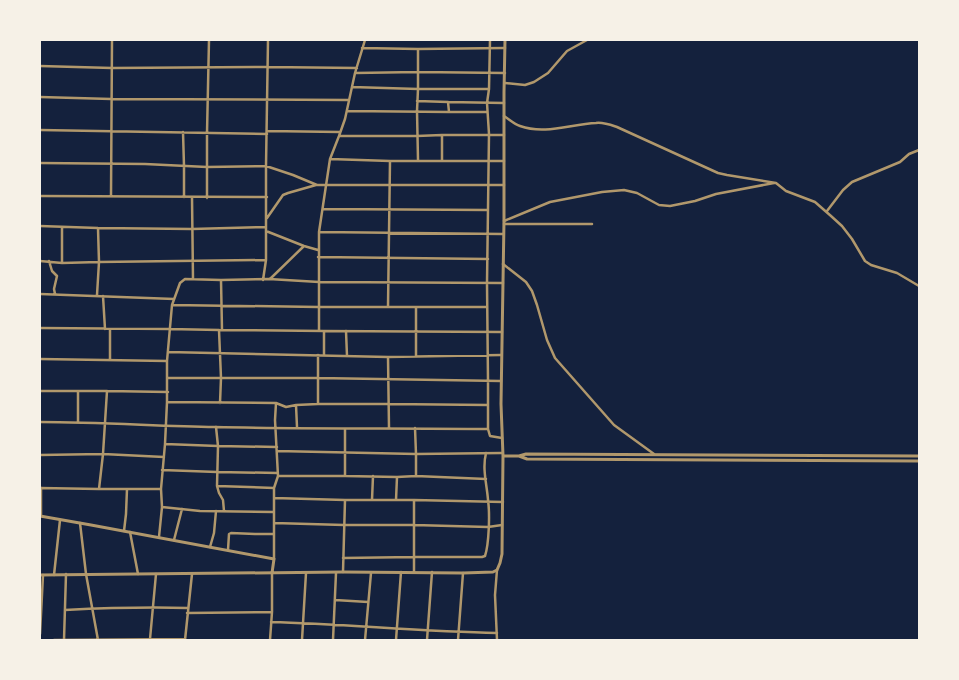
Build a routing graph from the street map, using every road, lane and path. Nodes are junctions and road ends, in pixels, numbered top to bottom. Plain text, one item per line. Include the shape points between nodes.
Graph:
1 (112, 40) edge
2 (209, 40) edge
3 (268, 40) edge
4 (365, 40) edge
5 (490, 40) edge
6 (505, 40) edge
7 (587, 40) edge
8 (362, 48) junction
9 (490, 48) junction
10 (505, 48) junction
11 (418, 49) junction
12 (40, 66) edge
13 (208, 67) junction
14 (268, 67) junction
15 (112, 68) junction
16 (357, 68) junction
17 (418, 72) junction
18 (355, 73) junction
19 (489, 73) junction
20 (505, 73) junction
21 (504, 83) junction
22 (352, 87) junction
23 (418, 89) junction
24 (488, 89) junction
25 (40, 97) edge
26 (112, 99) junction
27 (207, 99) junction
28 (268, 100) junction
29 (349, 100) junction
30 (417, 101) junction
31 (448, 102) junction
32 (487, 103) junction
33 (504, 103) junction
34 (347, 111) junction
35 (416, 111) junction
36 (448, 112) junction
37 (487, 112) junction
38 (504, 116) junction
39 (40, 130) edge
40 (112, 131) junction
41 (183, 132) junction
42 (267, 132) junction
43 (207, 133) junction
44 (340, 134) junction
45 (489, 134) junction
46 (442, 135) junction
47 (504, 135) junction
48 (417, 136) junction
49 (919, 150) edge
50 (330, 159) junction
51 (418, 160) junction
52 (489, 160) junction
53 (390, 161) junction
54 (442, 161) junction
55 (504, 161) junction
56 (40, 163) edge
57 (112, 164) junction
58 (184, 166) junction
59 (207, 166) junction
60 (266, 166) junction
61 (776, 183) junction
62 (326, 184) junction
63 (488, 184) junction
64 (317, 185) junction
65 (390, 185) junction
66 (504, 185) junction
67 (40, 196) edge
68 (111, 196) junction
69 (184, 197) junction
70 (192, 197) junction
71 (207, 198) junction
72 (266, 198) junction
73 (390, 209) junction
74 (323, 210) junction
75 (488, 210) junction
76 (827, 211) junction
77 (266, 218) junction
78 (504, 222) junction
79 (592, 224) dead end
80 (40, 226) edge
81 (62, 227) junction
82 (266, 227) junction
83 (98, 228) junction
84 (192, 229) junction
85 (266, 231) junction
86 (319, 232) junction
87 (488, 233) junction
88 (390, 234) junction
89 (503, 234) junction
90 (304, 246) junction
91 (318, 250) junction
92 (318, 256) junction
93 (388, 258) junction
94 (488, 259) junction
95 (266, 260) junction
96 (40, 261) edge
97 (49, 261) junction
98 (193, 261) junction
99 (99, 262) junction
100 (62, 263) junction
101 (503, 264) junction
102 (192, 279) junction
103 (269, 279) junction
104 (221, 280) junction
105 (263, 280) junction
106 (319, 282) junction
107 (388, 282) junction
108 (487, 283) junction
109 (503, 283) junction
110 (919, 286) edge
111 (40, 294) edge
112 (55, 294) junction
113 (97, 296) junction
114 (102, 296) junction
115 (174, 298) junction
116 (172, 305) junction
117 (221, 305) junction
118 (318, 307) junction
119 (388, 307) junction
120 (416, 307) junction
121 (487, 307) junction
122 (40, 328) edge
123 (169, 328) junction
124 (104, 329) junction
125 (110, 329) junction
126 (221, 330) junction
127 (319, 331) junction
128 (324, 331) junction
129 (346, 331) junction
130 (487, 331) junction
131 (416, 332) junction
132 (502, 332) junction
133 (168, 352) junction
134 (219, 353) junction
135 (324, 354) junction
136 (318, 355) junction
137 (488, 355) junction
138 (501, 355) junction
139 (347, 356) junction
140 (416, 356) junction
141 (388, 357) junction
142 (40, 359) edge
143 (110, 360) junction
144 (167, 361) junction
145 (167, 378) junction
146 (221, 378) junction
147 (318, 378) junction
148 (389, 380) junction
149 (488, 381) junction
150 (501, 382) junction
151 (40, 391) edge
152 (78, 391) junction
153 (107, 391) junction
154 (168, 392) junction
155 (167, 402) junction
156 (220, 403) junction
157 (276, 403) junction
158 (318, 404) junction
159 (388, 404) junction
160 (296, 405) junction
161 (488, 405) junction
162 (40, 422) edge
163 (78, 422) junction
164 (105, 423) junction
165 (166, 426) junction
166 (216, 427) junction
167 (297, 427) junction
168 (275, 428) junction
169 (389, 428) junction
170 (415, 428) junction
171 (345, 429) junction
172 (488, 429) junction
173 (502, 438) junction
174 (165, 444) junction
175 (218, 446) junction
176 (277, 447) junction
177 (277, 451) junction
178 (345, 453) junction
179 (486, 453) junction
180 (103, 454) junction
181 (416, 454) junction
182 (502, 454) junction
183 (654, 454) junction
184 (40, 456) edge
185 (519, 456) junction
186 (919, 456) edge
187 (164, 457) junction
188 (919, 461) edge
189 (162, 470) junction
190 (217, 472) junction
191 (278, 473) junction
192 (278, 476) junction
193 (345, 476) junction
194 (373, 476) junction
195 (416, 476) junction
196 (397, 477) junction
197 (486, 480) junction
198 (217, 486) junction
199 (40, 488) edge
200 (274, 488) junction
201 (99, 489) junction
202 (127, 489) junction
203 (161, 489) junction
204 (274, 498) junction
205 (345, 500) junction
206 (372, 500) junction
207 (396, 500) junction
208 (414, 500) junction
209 (488, 502) junction
210 (503, 502) junction
211 (162, 507) junction
212 (182, 509) junction
213 (216, 511) junction
214 (224, 511) junction
215 (274, 512) junction
216 (40, 516) edge
217 (60, 520) junction
218 (80, 523) junction
219 (274, 523) junction
220 (414, 525) junction
221 (502, 525) junction
222 (344, 526) junction
223 (488, 526) junction
224 (124, 531) junction
225 (130, 532) junction
226 (274, 534) junction
227 (159, 537) junction
228 (174, 540) junction
229 (210, 547) junction
230 (228, 550) junction
231 (414, 557) junction
232 (343, 558) junction
233 (274, 559) junction
234 (497, 570) junction
235 (343, 572) junction
236 (401, 572) junction
237 (414, 572) junction
238 (432, 572) junction
239 (272, 573) junction
240 (306, 573) junction
241 (336, 573) junction
242 (371, 573) junction
243 (463, 573) junction
244 (54, 574) junction
245 (66, 574) junction
246 (86, 574) junction
247 (138, 574) junction
248 (156, 574) junction
249 (192, 574) junction
250 (42, 575) edge
251 (335, 600) junction
252 (368, 602) junction
253 (153, 607) junction
254 (188, 608) junction
255 (92, 609) junction
256 (65, 610) junction
257 (272, 612) junction
258 (187, 613) junction
259 (271, 622) junction
260 (303, 623) junction
261 (334, 624) junction
262 (366, 627) junction
263 (397, 629) junction
264 (428, 631) junction
265 (459, 632) junction
266 (497, 633) junction
267 (40, 634) edge
268 (149, 639) edge
269 (54, 640) edge
270 (64, 640) edge
271 (98, 640) edge
272 (185, 640) edge
273 (270, 640) edge
274 (302, 640) edge
275 (333, 640) edge
276 (365, 640) edge
277 (396, 640) edge
278 (428, 640) edge
279 (458, 640) edge
280 (497, 640) edge

1 - 15 street
2 - 13 street
3 - 14 street
4 - 8 street
5 - 9 street
6 - 10 street
7 - 21 street via 567,51 548,73 534,82 525,85
8 - 11 street
8 - 16 street
9 - 10 street
9 - 11 street
9 - 19 street
10 - 20 street
11 - 17 street
12 - 15 street
13 - 14 street
13 - 15 street
13 - 27 street
14 - 16 street
14 - 28 street
15 - 26 street
16 - 18 street
17 - 18 street
17 - 19 street
17 - 23 street
18 - 22 street
19 - 20 street
19 - 24 street
20 - 21 street
21 - 33 street
22 - 23 street
22 - 29 street
23 - 24 street
23 - 30 street
24 - 32 street
25 - 26 street
26 - 27 street
26 - 40 street
27 - 28 street
27 - 43 street
28 - 29 street
28 - 42 street
29 - 34 street
30 - 31 street
30 - 35 street
31 - 32 street
31 - 36 street
32 - 33 street
32 - 37 street
33 - 38 street
34 - 35 street
34 - 44 street
35 - 36 street
35 - 48 street
36 - 37 street
37 - 45 street
38 - 47 street
38 - 61 street via 518,125 543,130 597,123 608,124 718,173
39 - 40 street
40 - 41 street
40 - 57 street
41 - 43 street
41 - 58 street
42 - 43 street
42 - 44 street
42 - 60 street
43 - 59 street
44 - 48 street
44 - 50 street
45 - 46 street
45 - 47 street
45 - 52 street
46 - 48 street
46 - 54 street
47 - 55 street
48 - 51 street
49 - 76 street via 900,162 852,182 842,190
50 - 53 street
50 - 62 street
51 - 53 street
51 - 54 street
52 - 54 street
52 - 55 street
52 - 63 street
53 - 65 street
55 - 66 street
56 - 57 street
57 - 58 street
57 - 68 street
58 - 59 street
58 - 69 street
59 - 60 street
59 - 71 street
60 - 64 street
60 - 72 street
61 - 76 street via 786,191 815,202
61 - 78 street via 670,206 659,205 637,193 624,190 602,192 550,202
62 - 64 street
62 - 65 street
62 - 74 street
63 - 65 street
63 - 66 street
63 - 75 street
64 - 77 street via 283,195
65 - 73 street
66 - 78 street
67 - 68 street
68 - 69 street
69 - 70 street
70 - 71 street
70 - 84 street
71 - 72 street
72 - 77 street
73 - 74 street
73 - 75 street
73 - 88 street
74 - 86 street
75 - 87 street
76 - 110 street via 852,239 865,261 897,273
77 - 82 street
78 - 79 street
78 - 89 street
80 - 81 street
81 - 83 street
81 - 100 street
82 - 84 street
82 - 85 street
83 - 84 street
83 - 99 street
84 - 98 street
85 - 90 street
85 - 95 street
86 - 88 street
86 - 91 street
87 - 88 street
87 - 89 street
87 - 94 street
88 - 93 street
89 - 101 street
90 - 91 street
90 - 103 street
91 - 92 street
92 - 93 street
92 - 106 street
93 - 94 street
93 - 107 street
94 - 108 street
95 - 98 street
95 - 105 street
96 - 97 street
97 - 100 street
97 - 112 street via 52,271 57,276
98 - 99 street
98 - 102 street
99 - 100 street
99 - 113 street
101 - 109 street
101 - 183 street via 526,282 532,291 555,358 614,425
102 - 104 street
102 - 115 street via 185,279 180,283
103 - 105 street
103 - 106 street
104 - 105 street
104 - 117 street
106 - 107 street
106 - 118 street
107 - 108 street
107 - 119 street
108 - 109 street
108 - 121 street
109 - 132 street
111 - 112 street
112 - 113 street
113 - 114 street
114 - 115 street
114 - 124 street
115 - 116 street
116 - 117 street
116 - 123 street
117 - 118 street
117 - 126 street
118 - 119 street
118 - 127 street
119 - 120 street
120 - 121 street
120 - 131 street
121 - 130 street
122 - 124 street
123 - 125 street
123 - 126 street
123 - 133 street
124 - 125 street
125 - 143 street
126 - 127 street
126 - 134 street
127 - 128 street
128 - 129 street
128 - 135 street
129 - 131 street
129 - 139 street
130 - 131 street
130 - 132 street
130 - 137 street
131 - 140 street
132 - 138 street
133 - 134 street
133 - 144 street
134 - 136 street
134 - 146 street
135 - 136 street
135 - 139 street
136 - 147 street
137 - 138 street
137 - 140 street
137 - 149 street
138 - 150 street
139 - 141 street
140 - 141 street
141 - 148 street
142 - 143 street
143 - 144 street
144 - 145 street
145 - 146 street
145 - 154 street
146 - 147 street
146 - 156 street
147 - 148 street
147 - 158 street
148 - 149 street
148 - 159 street
149 - 150 street
149 - 161 street
150 - 173 street
151 - 152 street
152 - 153 street
152 - 163 street
153 - 154 street
153 - 164 street
154 - 155 street
155 - 156 street
155 - 165 street
156 - 157 street
157 - 160 street via 286,407
157 - 168 street
158 - 159 street
158 - 160 street
159 - 161 street
159 - 169 street
160 - 167 street
161 - 172 street
162 - 163 street
163 - 164 street
164 - 165 street
164 - 180 street
165 - 166 street
165 - 174 street
166 - 168 street
166 - 175 street
167 - 168 street
167 - 171 street
168 - 176 street
169 - 170 street
169 - 171 street
170 - 172 street
170 - 181 street
171 - 178 street
172 - 173 street via 490,436
173 - 182 street
174 - 175 street
174 - 187 street
175 - 176 street
175 - 190 street
176 - 177 street
177 - 178 street
177 - 191 street
178 - 181 street
178 - 193 street
179 - 181 street
179 - 182 street
179 - 197 street
180 - 184 street
180 - 187 street
180 - 201 street
181 - 195 street
182 - 185 street
182 - 210 street
183 - 185 street
183 - 186 street
185 - 188 street via 534,459
187 - 189 street
189 - 190 street
189 - 203 street
190 - 191 street
190 - 198 street
191 - 192 street
192 - 193 street
192 - 200 street
193 - 194 street
194 - 196 street
194 - 206 street
195 - 196 street
195 - 197 street
196 - 207 street
197 - 209 street
198 - 200 street
198 - 214 street via 223,500
199 - 201 street
199 - 216 street
200 - 204 street
201 - 202 street
202 - 203 street
202 - 224 street
203 - 211 street
204 - 205 street
204 - 215 street
205 - 206 street
205 - 222 street
206 - 207 street
207 - 208 street
208 - 209 street
208 - 220 street
209 - 210 street
209 - 223 street
210 - 221 street
211 - 212 street
211 - 227 street
212 - 213 street
212 - 228 street
213 - 214 street
213 - 229 street
214 - 215 street
215 - 219 street
216 - 217 street
217 - 218 street
217 - 244 street
218 - 224 street
218 - 246 street
219 - 222 street
219 - 226 street
220 - 222 street
220 - 223 street
220 - 231 street
221 - 223 street
221 - 234 street via 502,554
222 - 232 street
223 - 231 street via 485,556
224 - 225 street
225 - 227 street
225 - 247 street
226 - 230 street via 231,533
226 - 233 street
227 - 228 street
228 - 229 street
229 - 230 street
230 - 233 street
231 - 232 street
231 - 237 street
232 - 235 street
233 - 239 street
234 - 243 street
234 - 266 street
235 - 241 street
235 - 242 street
236 - 237 street
236 - 242 street
236 - 263 street
237 - 238 street
238 - 243 street
238 - 264 street
239 - 240 street
239 - 249 street
239 - 257 street
240 - 241 street
240 - 260 street
241 - 251 street
242 - 252 street
243 - 265 street
244 - 245 street
244 - 250 street
245 - 246 street
245 - 256 street
246 - 247 street
246 - 255 street
247 - 248 street
248 - 249 street
248 - 253 street
249 - 254 street
250 - 267 street
251 - 252 street
251 - 261 street
252 - 262 street
253 - 254 street
253 - 255 street
253 - 268 street
254 - 258 street
255 - 256 street
255 - 271 street
256 - 270 street
257 - 258 street
257 - 259 street
258 - 272 street
259 - 260 street
259 - 273 street
260 - 261 street
260 - 274 street
261 - 262 street
261 - 275 street
262 - 263 street
262 - 276 street
263 - 264 street
263 - 277 street
264 - 265 street
264 - 278 street
265 - 266 street
265 - 279 street
266 - 280 street
268 - 271 street
268 - 272 street
269 - 270 street
270 - 271 street

